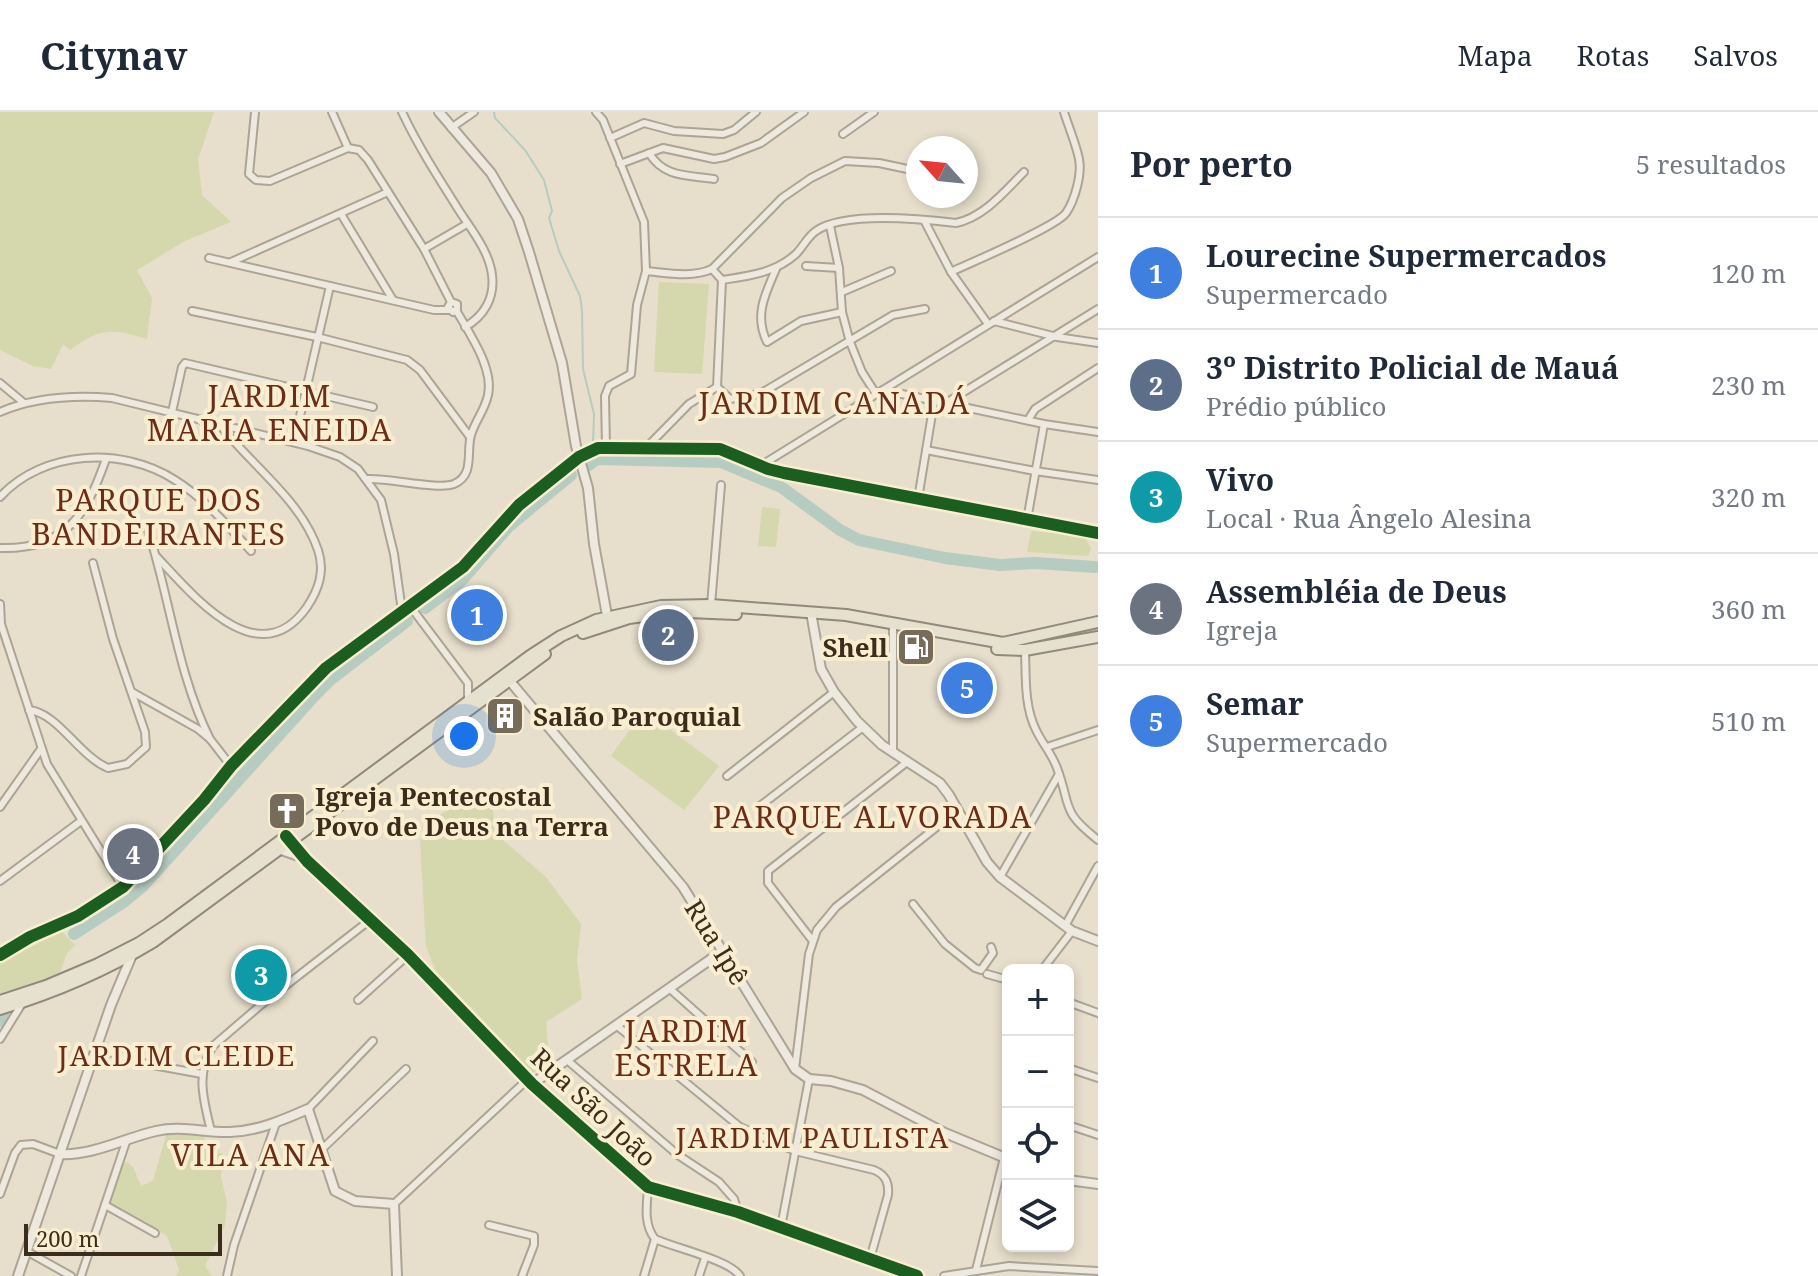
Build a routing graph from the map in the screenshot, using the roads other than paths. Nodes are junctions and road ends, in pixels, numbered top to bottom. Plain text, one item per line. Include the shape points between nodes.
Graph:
1 (255, 112) edge
2 (332, 112) edge
3 (402, 112) edge
4 (439, 112) edge
5 (474, 112) edge
6 (596, 112) edge
7 (756, 112) edge
8 (804, 112) edge
9 (874, 112) edge
10 (1064, 112) edge
11 (604, 116) edge
12 (451, 128) junction
13 (674, 131) junction
14 (843, 134) dead end
15 (610, 138) junction
16 (348, 148) junction
17 (668, 148) junction
18 (649, 153) junction
19 (620, 164) junction
20 (906, 169) edge
21 (1024, 172) dead end
22 (714, 179) dead end
23 (388, 192) junction
24 (341, 214) junction
25 (924, 220) junction
26 (467, 224) junction
27 (830, 226) junction
28 (424, 249) junction
29 (1098, 257) edge
30 (209, 258) dead end
31 (231, 262) junction
32 (806, 266) dead end
33 (839, 268) junction
34 (712, 269) junction
35 (776, 269) junction
36 (646, 271) junction
37 (891, 271) dead end
38 (951, 272) junction
39 (722, 280) junction
40 (330, 286) junction
41 (842, 292) junction
42 (393, 300) junction
43 (452, 307) junction
44 (925, 309) dead end
45 (1098, 309) edge
46 (192, 311) dead end
47 (842, 312) junction
48 (991, 322) junction
49 (465, 327) junction
50 (317, 337) junction
51 (1057, 337) junction
52 (850, 342) junction
53 (1098, 343) edge
54 (1098, 368) edge
55 (0, 383) edge
56 (717, 387) junction
57 (304, 391) junction
58 (879, 392) junction
59 (934, 402) junction
60 (24, 403) junction
61 (946, 403) junction
62 (373, 407) dead end
63 (0, 412) edge
64 (172, 412) junction
65 (1028, 420) junction
66 (219, 424) junction
67 (1044, 424) junction
68 (1098, 432) edge
69 (470, 437) junction
70 (294, 442) junction
71 (606, 448) junction
72 (646, 448) junction
73 (926, 450) junction
74 (579, 457) junction
75 (106, 459) junction
76 (760, 466) junction
77 (1035, 471) junction
78 (368, 479) junction
79 (1098, 480) edge
80 (721, 485) dead end
81 (0, 497) edge
82 (918, 499) junction
83 (1027, 520) junction
84 (147, 527) dead end
85 (1098, 534) edge
86 (0, 548) edge
87 (251, 551) dead end
88 (156, 556) junction
89 (93, 563) dead end
90 (0, 604) edge
91 (711, 605) junction
92 (410, 606) junction
93 (402, 611) junction
94 (812, 615) junction
95 (608, 620) junction
96 (1098, 622) edge
97 (893, 625) junction
98 (0, 627) edge
99 (1059, 630) junction
100 (1098, 637) edge
101 (1063, 643) junction
102 (1025, 650) junction
103 (530, 656) junction
104 (509, 680) junction
105 (468, 683) junction
106 (485, 687) junction
107 (132, 692) junction
108 (834, 692) junction
109 (469, 701) junction
110 (29, 710) junction
111 (463, 714) junction
112 (863, 727) junction
113 (1098, 730) edge
114 (210, 739) junction
115 (1047, 747) junction
116 (41, 749) junction
117 (893, 753) junction
118 (907, 762) junction
119 (231, 766) junction
120 (1059, 774) junction
121 (727, 776) dead end
122 (760, 806) dead end
123 (0, 807) edge
124 (958, 810) junction
125 (81, 821) junction
126 (289, 839) junction
127 (1098, 840) edge
128 (281, 851) junction
129 (307, 861) junction
130 (1098, 866) edge
131 (1000, 877) junction
132 (0, 881) edge
133 (123, 887) junction
134 (913, 904) dead end
135 (370, 920) junction
136 (1068, 928) junction
137 (812, 940) junction
138 (1098, 941) edge
139 (991, 947) dead end
140 (724, 950) junction
141 (0, 955) edge
142 (132, 955) junction
143 (408, 955) junction
144 (1046, 964) edge
145 (987, 974) dead end
146 (1002, 978) edge
147 (669, 988) junction
148 (358, 1000) dead end
149 (0, 1001) edge
150 (23, 1002) junction
151 (1074, 1006) edge
152 (0, 1009) edge
153 (1098, 1013) edge
154 (616, 1025) junction
155 (0, 1039) edge
156 (373, 1041) dead end
157 (97, 1048) junction
158 (567, 1060) junction
159 (752, 1062) dead end
160 (406, 1069) dead end
161 (795, 1069) junction
162 (1074, 1070) edge
163 (202, 1074) junction
164 (1098, 1078) edge
165 (809, 1079) junction
166 (530, 1081) junction
167 (308, 1109) junction
168 (276, 1123) junction
169 (1074, 1127) edge
170 (211, 1131) junction
171 (1098, 1135) edge
172 (127, 1139) junction
173 (321, 1150) junction
174 (795, 1151) junction
175 (60, 1154) junction
176 (1002, 1157) edge
177 (1002, 1174) edge
178 (1074, 1181) edge
179 (1098, 1184) edge
180 (648, 1187) junction
181 (0, 1194) edge
182 (394, 1204) junction
183 (105, 1205) junction
184 (738, 1212) junction
185 (489, 1225) dead end
186 (781, 1227) junction
187 (155, 1233) dead end
188 (655, 1239) junction
189 (28, 1252) junction
190 (705, 1258) junction
191 (870, 1259) junction
192 (1062, 1268) junction
193 (976, 1270) junction
194 (1098, 1271) edge
195 (18, 1276) edge
196 (71, 1276) edge
197 (81, 1276) edge
198 (227, 1276) edge
199 (397, 1276) edge
200 (522, 1276) edge
201 (644, 1276) edge
202 (699, 1276) edge
203 (740, 1276) edge
204 (917, 1276) edge
205 (944, 1276) edge
206 (1066, 1276) edge

1 - 16 street via 248,164 256,180 270,181
2 - 16 street
3 - 26 street
4 - 12 street
5 - 12 street
6 - 11 street
7 - 13 street via 723,134
8 - 17 street via 761,143 725,157
9 - 14 street
10 - 38 street via 1079,160 1076,190 1065,215
11 - 15 street
12 - 74 street via 491,173 518,219 553,327
13 - 15 street via 644,123
13 - 17 street
15 - 19 street
16 - 23 street via 363,153
17 - 18 street
18 - 19 street
18 - 22 street via 665,171
19 - 36 street via 644,222
20 - 34 street via 845,161 811,178 782,198
21 - 25 street via 967,221
23 - 24 street
23 - 28 street
24 - 31 street
24 - 42 street
25 - 27 street via 884,218
25 - 38 street
26 - 28 street
26 - 49 street via 487,257 493,287 486,309
27 - 33 street
27 - 35 street via 818,229
28 - 43 street
29 - 48 street
30 - 31 street
31 - 40 street
32 - 33 street
33 - 41 street
34 - 36 street via 677,275
34 - 39 street
35 - 39 street
35 - 47 street via 760,312 767,342 801,321
36 - 71 street via 637,305 631,374 609,386 605,396
37 - 41 street
38 - 48 street
39 - 56 street
40 - 42 street
40 - 50 street
41 - 47 street
42 - 43 street via 434,310
43 - 49 street
44 - 52 street via 893,315
45 - 51 street
46 - 50 street
47 - 52 street
48 - 51 street
48 - 58 street
49 - 69 street via 489,389
50 - 57 street
50 - 69 street via 412,363
51 - 53 street
51 - 61 street
52 - 56 street via 760,394 730,399
52 - 58 street via 862,372
54 - 65 street via 1035,409
55 - 60 street
56 - 72 street via 689,404
57 - 62 street
57 - 64 street via 188,363 183,364
57 - 70 street
58 - 59 street
58 - 76 street
59 - 61 street
59 - 73 street
60 - 63 street
60 - 64 street via 88,396
61 - 65 street
64 - 66 street
65 - 67 street
66 - 70 street
66 - 88 street via 306,524 322,570 314,596 286,627 243,631 202,605
67 - 68 street
67 - 77 street
69 - 78 street via 466,473 451,485
70 - 78 street via 340,457
71 - 72 street
71 - 74 street
72 - 76 street via 720,449
73 - 77 street
73 - 82 street
74 - 92 street via 519,505 463,567
74 - 95 street
75 - 81 street via 86,457 41,468
75 - 86 street via 66,531 35,546
75 - 87 street via 140,464 175,480
76 - 82 street
77 - 79 street
77 - 83 street
78 - 93 street via 384,512
80 - 91 street
82 - 83 street
83 - 85 street
84 - 88 street
88 - 114 street via 189,691
89 - 107 street
90 - 98 street
91 - 94 main road
91 - 95 main road via 661,606
92 - 93 street
92 - 105 street
93 - 119 street via 318,675
94 - 95 main road via 679,611
94 - 97 main road
94 - 108 street via 821,669
95 - 103 main road via 561,636
95 - 104 main road
96 - 99 main road
97 - 99 main road via 1003,643
97 - 102 main road via 987,648
97 - 117 street
98 - 110 street
99 - 101 main road
100 - 101 main road
101 - 102 main road
102 - 115 street via 1029,707
103 - 104 main road
103 - 106 main road
104 - 111 main road
104 - 140 street, Rua Ipê via 683,887
105 - 106 street
105 - 109 street
106 - 109 main road
107 - 110 street via 146,747 117,768 99,764 47,716
107 - 114 street
108 - 112 street
108 - 121 street
109 - 111 street
109 - 126 main road
110 - 116 street
111 - 126 main road
112 - 117 street
112 - 122 street
113 - 115 street
114 - 119 street
115 - 120 street
116 - 123 street
116 - 125 street
117 - 118 street
118 - 124 street via 940,783
118 - 137 street via 768,871 768,883
119 - 133 street
120 - 127 street via 1072,818
120 - 131 street
124 - 131 street
124 - 137 street via 836,907
125 - 132 street
125 - 133 street
126 - 128 main road
126 - 129 street, Rua São João
126 - 149 main road via 139,943 71,976
128 - 129 street, Rua São João
128 - 142 main road
129 - 135 street, Rua São João
130 - 136 street
131 - 136 street
133 - 141 street
134 - 139 street via 945,944 975,968 981,970 993,953
135 - 143 street, Rua São João
135 - 163 street via 225,1035 207,1055
136 - 138 street
136 - 144 street
137 - 161 street
140 - 147 street
140 - 161 street, Rua Ipê
142 - 150 main road
142 - 157 street
143 - 148 street
143 - 166 street, Rua São João
145 - 146 street
147 - 154 street
147 - 159 street
150 - 152 main road
150 - 155 street
151 - 153 street
154 - 158 street
154 - 174 street via 729,1120
156 - 167 street
157 - 163 street
157 - 175 street
158 - 166 street
158 - 184 street via 678,1155 719,1182
160 - 173 street
161 - 165 street, Rua Ipê
162 - 164 street
163 - 170 street
165 - 174 street
165 - 176 street, Rua Ipê via 863,1090
166 - 180 street, Rua São João
166 - 182 street
167 - 168 street
167 - 173 street
168 - 170 street
168 - 198 street
169 - 171 street
170 - 172 street via 164,1129
172 - 175 street
172 - 183 street
173 - 182 street via 332,1185 342,1196
174 - 186 street
174 - 191 street via 884,1176 888,1195
175 - 181 street via 21,1145
175 - 189 street
177 - 193 street
178 - 179 street
180 - 184 street, Rua São João
180 - 188 street via 648,1224
182 - 199 street
183 - 187 street
183 - 197 street
184 - 186 street, Rua São João
185 - 200 street via 534,1236
186 - 191 street, Rua São João
188 - 190 street
188 - 201 street
189 - 195 street
189 - 196 street
190 - 202 street
190 - 203 street
191 - 204 street, Rua São João
192 - 193 street
192 - 194 street
192 - 206 street
193 - 205 street

